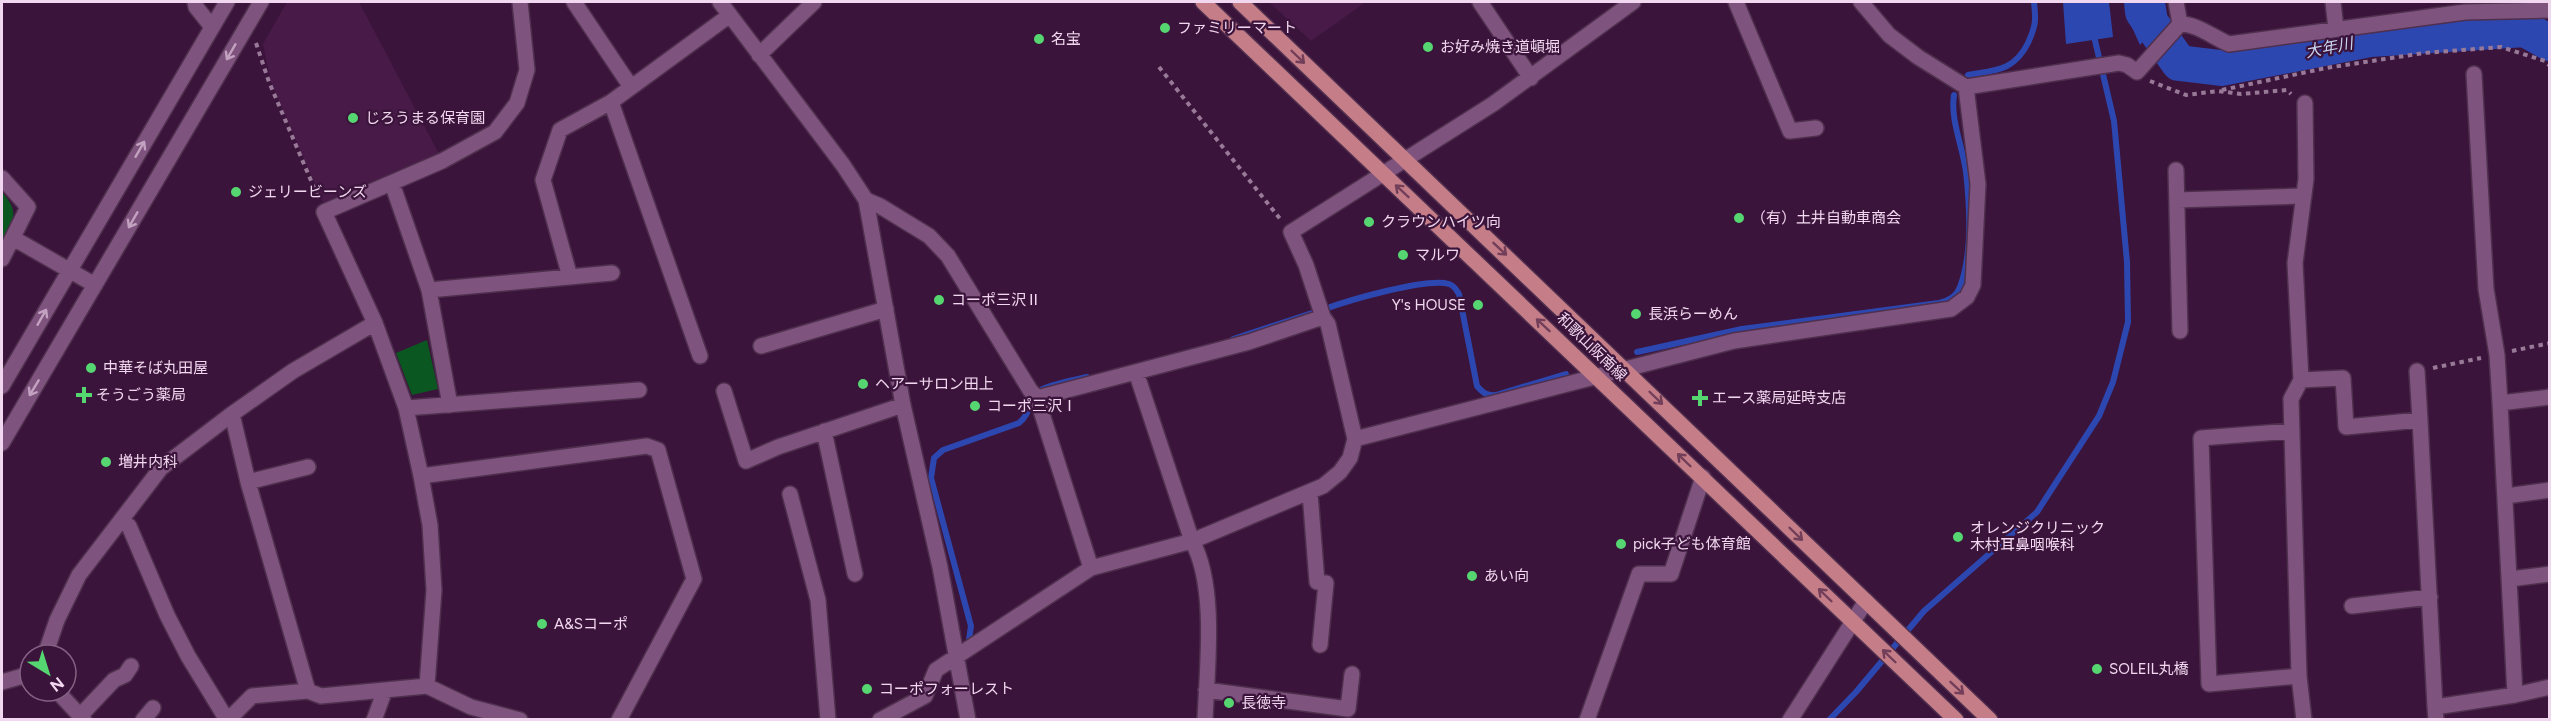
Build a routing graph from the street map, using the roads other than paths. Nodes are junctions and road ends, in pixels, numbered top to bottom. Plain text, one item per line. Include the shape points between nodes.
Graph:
1 (195, 2) edge
2 (227, 2) edge
3 (261, 2) edge
4 (520, 2) edge
5 (574, 2) edge
6 (720, 2) edge
7 (814, 2) edge
8 (1203, 2) edge
9 (1240, 2) edge
10 (1480, 2) edge
11 (1633, 2) edge
12 (1736, 2) edge
13 (1861, 2) edge
14 (2176, 2) edge
15 (2333, 2) edge
16 (2550, 10) edge
17 (730, 15) junction
18 (212, 27) junction
19 (2178, 27) junction
20 (2336, 29) junction
21 (759, 55) junction
22 (2474, 74) dead end
23 (1531, 78) junction
24 (1960, 83) junction
25 (631, 87) junction
26 (611, 102) junction
27 (2305, 103) dead end
28 (1816, 128) dead end
29 (1406, 160) junction
30 (2176, 170) dead end
31 (1384, 174) junction
32 (2, 178) edge
33 (394, 192) dead end
34 (2304, 196) junction
35 (866, 200) junction
36 (2176, 200) junction
37 (13, 238) junction
38 (2, 259) edge
39 (69, 271) junction
40 (612, 273) dead end
41 (570, 277) junction
42 (94, 285) junction
43 (429, 290) junction
44 (886, 309) junction
45 (1321, 312) junction
46 (375, 323) junction
47 (2180, 332) dead end
48 (761, 346) dead end
49 (700, 356) dead end
50 (1625, 368) junction
51 (2417, 371) dead end
52 (1136, 372) junction
53 (1598, 377) junction
54 (2301, 380) junction
55 (2, 386) edge
56 (639, 390) dead end
57 (724, 391) dead end
58 (1033, 394) junction
59 (2550, 397) edge
60 (2500, 403) junction
61 (450, 405) junction
62 (903, 405) junction
63 (406, 408) junction
64 (232, 414) junction
65 (2420, 420) junction
66 (824, 431) junction
67 (2292, 431) junction
68 (1355, 439) junction
69 (2, 443) edge
70 (308, 467) dead end
71 (421, 476) junction
72 (1703, 477) junction
73 (248, 482) junction
74 (2550, 490) edge
75 (1310, 493) junction
76 (790, 494) dead end
77 (2506, 496) junction
78 (129, 526) dead end
79 (1192, 541) junction
80 (1091, 568) junction
81 (855, 574) dead end
82 (2550, 574) edge
83 (2510, 579) junction
84 (2430, 597) junction
85 (1866, 601) junction
86 (2352, 606) dead end
87 (1853, 621) junction
88 (49, 643) edge
89 (1320, 645) dead end
90 (957, 656) junction
91 (131, 666) dead end
92 (1352, 674) dead end
93 (2299, 676) junction
94 (18, 677) edge
95 (2, 682) edge
96 (427, 686) junction
97 (2550, 687) edge
98 (385, 690) junction
99 (1206, 690) junction
100 (308, 691) junction
101 (2516, 695) junction
102 (68, 703) edge
103 (153, 708) dead end
104 (469, 713) edge
105 (2435, 713) edge
106 (82, 718) edge
107 (886, 718) edge
108 (143, 720) edge
109 (228, 720) edge
110 (374, 720) edge
111 (520, 720) edge
112 (620, 720) edge
113 (828, 720) edge
114 (968, 720) edge
115 (1205, 720) edge
116 (1587, 720) edge
117 (1790, 720) edge
118 (1956, 720) edge
119 (1990, 720) edge
120 (2304, 720) edge

1 - 18 street
2 - 18 street
3 -> 42 street
4 - 46 street via 527,70 517,103 495,132 442,161 324,212
5 - 25 street
6 - 17 street
7 - 21 street
8 - 31 main road, 和歌山阪南線
9 -> 29 main road, 和歌山阪南線
10 - 23 street
11 - 23 street
12 - 28 street via 1790,131
13 - 24 street via 1889,35
14 - 19 street
15 - 20 street
16 - 20 street via 2465,12
17 - 21 street
17 - 25 street
39 -> 18 street
19 - 20 street via 2197,27 2229,44
19 - 24 street via 2137,72 2119,63
21 - 35 street
22 - 60 street via 2486,289
23 - 29 street
24 - 50 street via 1978,183 1973,285 1967,297 1951,309 1931,307 1734,341
25 - 26 street
26 - 41 street via 560,130 543,180
26 - 49 street
27 - 34 street
29 - 31 street
29 -> 50 main road, 和歌山阪南線
30 - 36 street
31 - 45 street via 1291,232
53 -> 31 main road, 和歌山阪南線
32 - 37 street via 28,207
33 - 43 street
34 - 36 street
34 - 54 street via 2295,263
35 - 44 street
35 - 58 street via 929,236 948,256
36 - 47 street
37 - 38 street
37 - 39 street
39 - 42 street
55 -> 39 street
40 - 41 street
41 - 43 street
42 -> 69 street
43 - 61 street
44 - 48 street
44 - 62 street
45 - 52 street via 1249,342
45 - 68 street via 1328,324
46 - 63 street
46 - 64 street via 293,371
50 - 53 street
50 -> 85 main road, 和歌山阪南線
51 - 65 street
52 - 58 street
52 - 79 street
53 - 68 street
72 -> 53 main road, 和歌山阪南線
54 - 65 street via 2343,378 2346,427
54 - 67 street via 2291,399
56 - 61 street
57 - 66 street via 746,461
58 - 80 street
59 - 60 street
60 - 77 street
61 - 63 street
62 - 66 street
62 - 90 street
63 - 71 street
64 - 73 street
64 - 88 street via 161,468 79,575
65 - 84 street
66 - 81 street
67 - 93 street
67 - 93 street via 2201,438 2201,450 2209,684
68 - 75 street via 1350,458 1340,472
70 - 73 street
71 - 96 street via 434,590
71 - 112 street via 647,447 658,450 694,579
87 -> 72 main road, 和歌山阪南線
72 - 116 street via 1671,574 1639,574
73 - 100 street
74 - 77 street
75 - 79 street
75 - 89 street via 1317,582 1326,583
76 - 113 street via 818,600
77 - 83 street
78 - 109 street via 167,615
79 - 80 street
79 - 99 street via 1198,552 1209,606
80 - 90 street
82 - 83 street
83 - 101 street
84 - 86 street
84 - 105 street
85 - 87 street
85 -> 119 main road, 和歌山阪南線
87 - 117 street
118 -> 87 main road, 和歌山阪南線
90 - 107 street via 936,670 925,696
90 - 114 street
91 - 106 street
92 - 99 street via 1347,709
93 - 120 street
94 - 95 street
96 - 98 street
96 - 104 street
97 - 101 street
98 - 100 street via 321,696
98 - 110 street
99 - 115 street
100 - 109 street via 252,696
101 - 105 street
102 - 106 street
103 - 108 street
104 - 111 street

